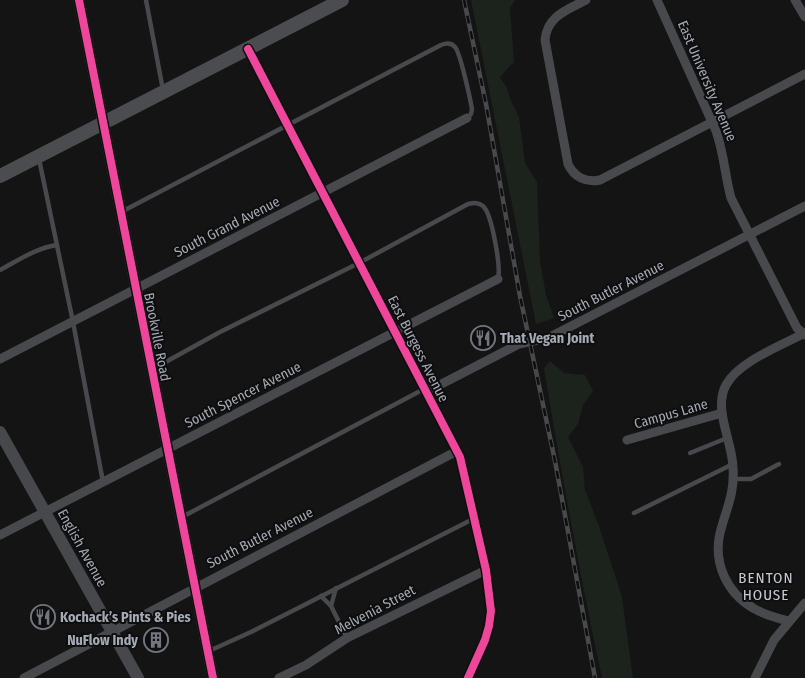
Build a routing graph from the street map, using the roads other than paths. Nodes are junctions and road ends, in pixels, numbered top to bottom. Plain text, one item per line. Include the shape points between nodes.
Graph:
1 (79, 0) edge
2 (342, 0) edge
3 (586, 0) edge
4 (657, 0) edge
5 (795, 0) edge
6 (147, 1) edge
7 (805, 16) edge
8 (248, 49) junction
9 (805, 74) edge
10 (164, 93) junction
11 (467, 118) joint
12 (712, 122) junction
13 (103, 123) junction
14 (287, 124) junction
15 (38, 156) junction
16 (0, 176) edge
17 (323, 193) junction
18 (805, 206) edge
19 (120, 213) junction
20 (749, 235) junction
21 (57, 245) junction
22 (359, 262) junction
23 (0, 270) edge
24 (498, 278) joint
25 (135, 290) junction
26 (73, 322) junction
27 (395, 332) junction
28 (804, 334) edge
29 (0, 359) edge
30 (151, 370) junction
31 (425, 390) junction
32 (722, 413) junction
33 (0, 432) edge
34 (728, 438) junction
35 (627, 440) dead end
36 (167, 449) junction
37 (457, 451) junction
38 (690, 453) dead end
39 (733, 464) junction
40 (779, 464) dead end
41 (733, 479) junction
42 (103, 482) junction
43 (45, 512) junction
44 (634, 513) dead end
45 (181, 518) junction
46 (475, 518) junction
47 (0, 535) edge
48 (486, 570) junction
49 (195, 588) junction
50 (336, 588) junction
51 (321, 596) junction
52 (805, 604) edge
53 (331, 606) junction
54 (789, 621) junction
55 (112, 632) junction
56 (348, 638) junction
57 (208, 652) junction
58 (37, 675) edge
59 (24, 678) edge
60 (138, 678) edge
61 (213, 678) edge
62 (279, 678) edge
63 (468, 678) edge
64 (755, 678) edge

1 - 13 street, Brookville Road
2 - 8 main road
3 - 12 street via 558,14 545,32 568,164 575,174 588,181 600,180
4 - 12 street, East University Avenue
5 - 7 street
6 - 10 lane
8 - 10 main road
8 - 14 street, East Burgess Avenue
9 - 12 street
10 - 13 main road
11 - 14 lane via 472,109 459,53 449,43
11 - 17 street, South Grand Avenue
12 - 20 street, East University Avenue via 722,148 731,198
13 - 15 main road
13 - 19 street, Brookville Road
14 - 17 street, East Burgess Avenue
14 - 19 lane
15 - 16 main road
15 - 21 lane
17 - 22 street, East Burgess Avenue
17 - 25 street, South Grand Avenue
18 - 20 street, South Butler Avenue
19 - 25 street, Brookville Road
20 - 28 street, East University Avenue via 797,328
20 - 31 street, South Butler Avenue via 548,338 519,344
21 - 23 lane via 34,251
21 - 26 lane
22 - 24 lane via 462,207 476,203 482,205 488,214
22 - 27 street, East Burgess Avenue
22 - 30 lane
24 - 27 street, South Spencer Avenue
25 - 26 street, South Grand Avenue
25 - 30 street, Brookville Road
26 - 29 street, South Grand Avenue
26 - 42 lane
27 - 31 street, East Burgess Avenue
27 - 36 street, South Spencer Avenue
28 - 32 street via 736,370 725,387
30 - 36 street, Brookville Road
31 - 37 street, East Burgess Avenue
31 - 45 lane
32 - 34 street
32 - 35 street, Campus Lane
33 - 43 main road, English Avenue
34 - 38 lane
34 - 39 street
36 - 42 street, South Spencer Avenue
36 - 45 street, Brookville Road
37 - 46 street, East Burgess Avenue
37 - 49 street, South Butler Avenue
39 - 41 street
39 - 44 lane
40 - 41 lane via 751,478
41 - 54 street via 718,547 724,577 732,591 750,606
42 - 43 street, South Spencer Avenue
43 - 47 street, South Spencer Avenue
43 - 55 main road, English Avenue
45 - 49 street, Brookville Road
46 - 48 street, East Burgess Avenue
46 - 50 lane
48 - 56 street, Melvenia Street
48 - 63 street, East Burgess Avenue via 489,626
49 - 55 street, South Butler Avenue
49 - 57 street, Brookville Road
50 - 51 lane
50 - 53 lane
51 - 53 lane
51 - 57 lane
52 - 54 street
53 - 56 lane
54 - 64 street via 766,654
55 - 58 street, South Butler Avenue
55 - 60 main road, English Avenue
56 - 62 street, Melvenia Street via 300,669
57 - 61 street, Brookville Road
58 - 59 street, South Butler Avenue

